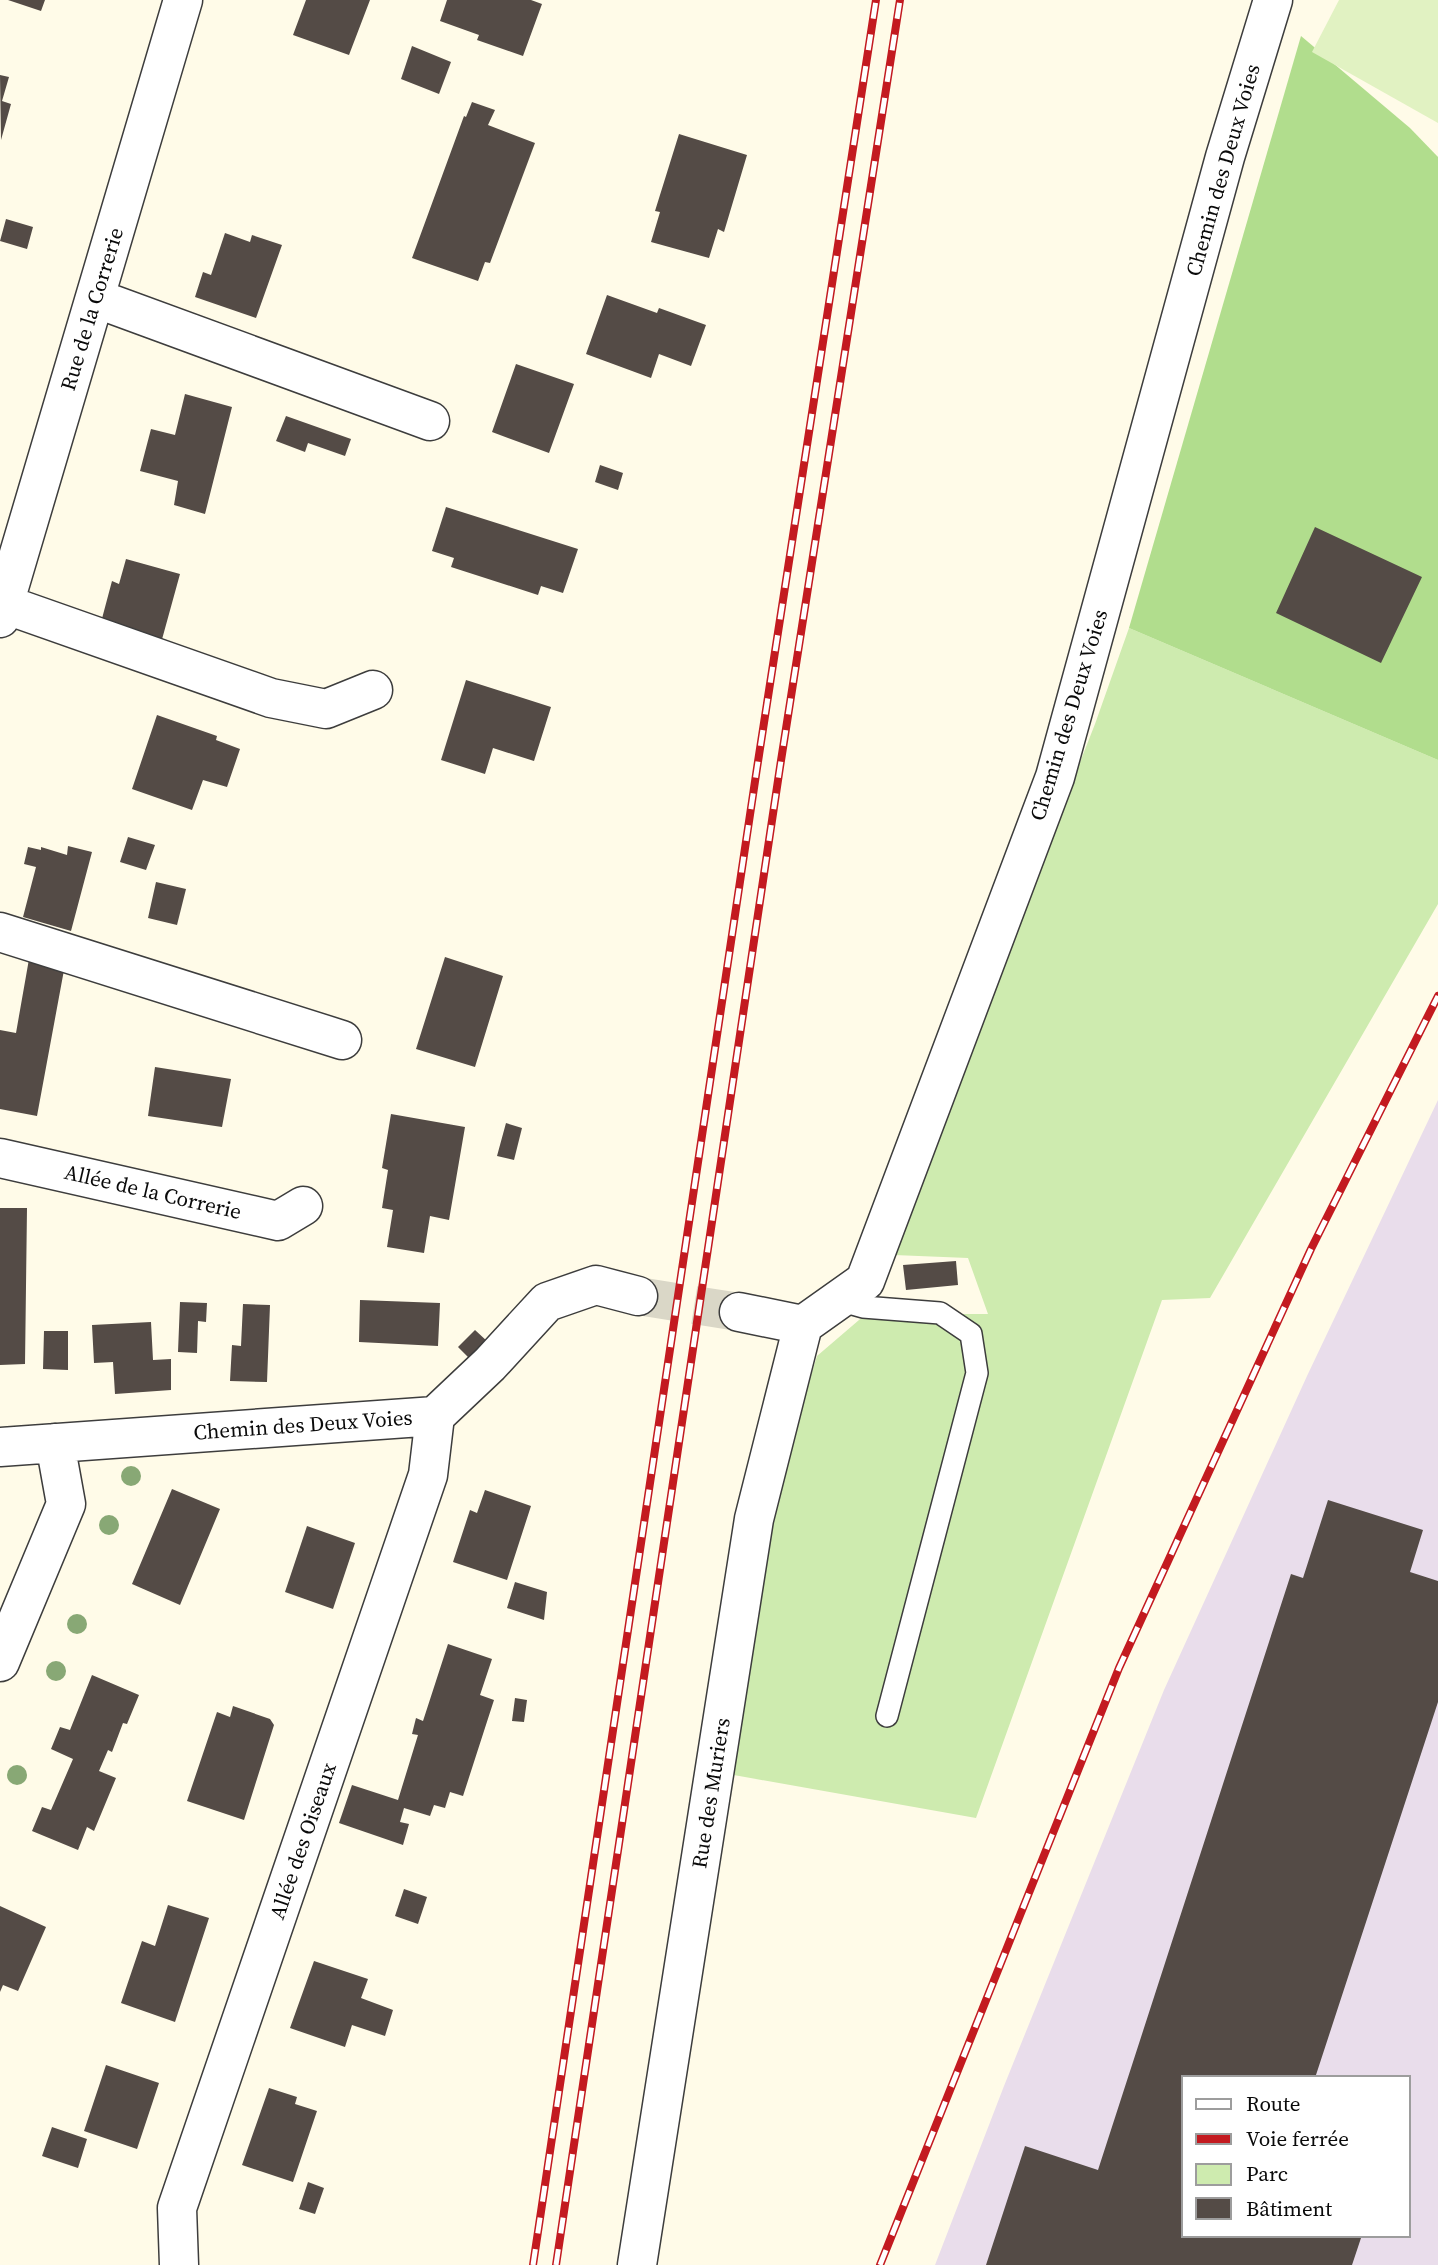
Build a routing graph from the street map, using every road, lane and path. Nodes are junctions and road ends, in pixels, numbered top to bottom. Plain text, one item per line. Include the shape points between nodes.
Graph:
1 (183, 0) edge
2 (1273, 0) edge
3 (95, 298) junction
4 (430, 421) dead end
5 (2, 611) edge
6 (373, 690) dead end
7 (0, 932) edge
8 (342, 1040) dead end
9 (0, 1158) edge
10 (303, 1206) dead end
11 (638, 1296) tunnel mouth
12 (838, 1300) junction
13 (739, 1312) tunnel mouth
14 (803, 1325) junction
15 (435, 1416) junction
16 (55, 1443) junction
17 (0, 1447) edge
18 (0, 1662) edge
19 (887, 1716) dead end
20 (179, 2265) edge
21 (637, 2265) edge

1 - 3 street, Rue de la Correrie
2 - 12 street, Chemin des Deux Voies via 1225,158 1055,777 865,1280
3 - 4 street
3 - 5 street, Rue de la Correrie
5 - 6 street via 271,698 326,709
7 - 8 street
9 - 10 street, Allée de la Correrie via 278,1221
11 - 15 street, Chemin des Deux Voies via 596,1285 547,1302 491,1364
12 - 14 street, Chemin des Deux Voies
12 - 19 lane via 863,1307 940,1313 971,1334 977,1373
13 - 14 street
14 - 21 street, Rue des Muriers via 754,1519
15 - 16 street, Chemin des Deux Voies
15 - 20 street, Allée des Oiseaux via 428,1475 177,2208
16 - 17 street, Chemin des Deux Voies
16 - 18 street via 66,1504

